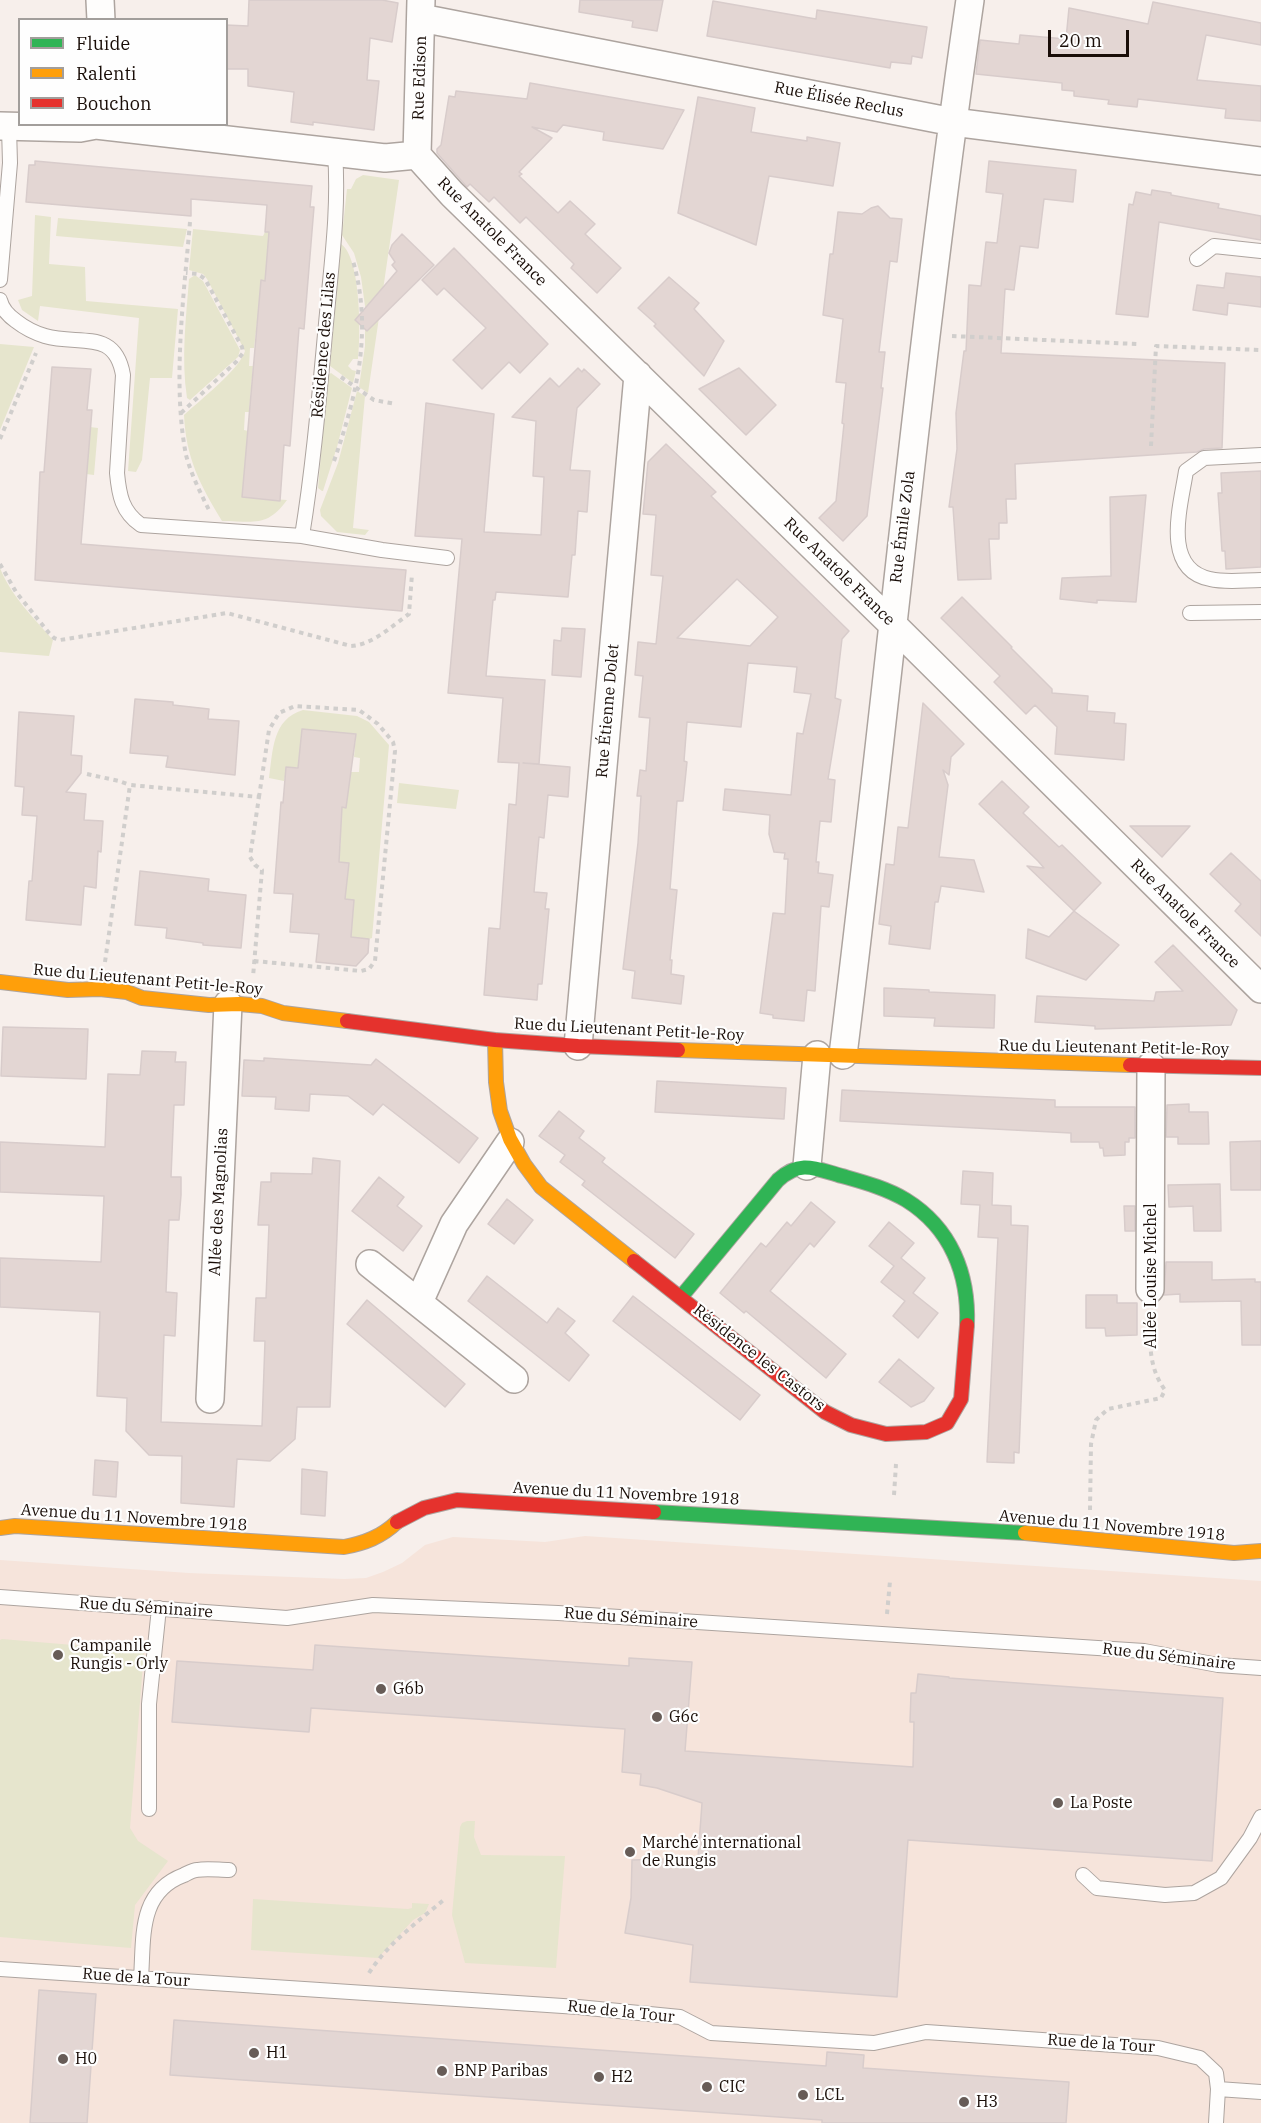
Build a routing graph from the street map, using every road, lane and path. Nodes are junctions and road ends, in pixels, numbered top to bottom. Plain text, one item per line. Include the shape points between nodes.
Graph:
1 (100, 0) edge
2 (970, 0) edge
3 (421, 9) edge
4 (101, 18) edge
5 (953, 122) junction
6 (91, 126) edge
7 (105, 126) edge
8 (4, 127) edge
9 (335, 153) junction
10 (417, 155) junction
11 (1261, 161) edge
12 (190, 222) dead end
13 (334, 233) junction
14 (1261, 252) edge
15 (1197, 259) dead end
16 (186, 273) junction
17 (0, 280) edge
18 (0, 300) edge
19 (927, 335) junction
20 (44, 336) junction
21 (1137, 344) dead end
22 (1261, 350) edge
23 (322, 365) junction
24 (638, 375) junction
25 (355, 387) junction
26 (396, 404) dead end
27 (181, 413) junction
28 (0, 439) edge
29 (1151, 446) dead end
30 (1261, 455) edge
31 (334, 462) dead end
32 (219, 530) junction
33 (302, 536) junction
34 (413, 554) junction
35 (447, 558) dead end
36 (0, 564) edge
37 (1261, 580) edge
38 (1261, 612) edge
39 (1190, 613) dead end
40 (891, 623) junction
41 (87, 774) dead end
42 (130, 785) junction
43 (259, 797) junction
44 (254, 961) junction
45 (0, 982) edge
46 (100, 989) junction
47 (1261, 989) edge
48 (239, 1004) junction
49 (495, 1040) junction
50 (578, 1046) junction
51 (830, 1055) junction
52 (1151, 1066) junction
53 (1261, 1068) edge
54 (510, 1142) junction
55 (807, 1166) junction
56 (370, 1264) dead end
57 (1150, 1289) joint
58 (681, 1297) junction
59 (419, 1302) junction
60 (514, 1379) dead end
61 (210, 1399) dead end
62 (897, 1434) junction
63 (894, 1502) dead end
64 (0, 1528) edge
65 (1087, 1539) junction
66 (1261, 1551) edge
67 (890, 1581) dead end
68 (0, 1597) edge
69 (159, 1608) junction
70 (887, 1617) dead end
71 (1261, 1668) edge
72 (149, 1809) dead end
73 (1261, 1817) edge
74 (230, 1870) dead end
75 (1083, 1875) dead end
76 (447, 1898) dead end
77 (0, 1968) edge
78 (367, 1977) dead end
79 (141, 1978) junction
80 (1218, 2089) junction
81 (1261, 2092) edge
82 (1216, 2123) edge

1 - 4 street
2 - 5 street, Rue Émile Zola
3 - 5 street, Rue Élisée Reclus
3 - 10 street, Rue Edison
5 - 11 street, Rue Élisée Reclus
5 - 19 street, Rue Émile Zola
6 - 8 street
7 - 9 street
8 - 17 lane via 10,163
9 - 10 street via 384,158
9 - 13 lane, Résidence des Lilas via 338,188
10 - 24 street, Rue Anatole France
12 - 16 path
13 - 23 lane, Résidence des Lilas
13 - 25 path via 342,236 348,246 361,297 363,341
14 - 15 lane via 1214,246
16 - 27 path
16 - 27 path via 205,279 243,353
18 - 20 lane via 14,320
19 - 21 path
19 - 40 street, Rue Émile Zola
20 - 28 path
20 - 32 lane via 103,343 120,361 123,375 117,473 124,507 131,518 141,525
22 - 29 path via 1156,346
23 - 25 path
23 - 33 lane, Résidence des Lilas via 315,451
24 - 40 street, Rue Anatole France
24 - 50 street, Rue Étienne Dolet
25 - 26 path via 374,400
25 - 31 path
27 - 32 path via 187,457
30 - 37 lane via 1204,458 1186,471 1178,528 1178,548 1184,563 1195,573 1209,579
32 - 33 lane
33 - 34 lane
34 - 35 lane
34 - 36 path via 409,614 363,644 351,646 227,613 60,640 49,633 16,592
38 - 39 lane
40 - 47 street, Rue Anatole France
40 - 51 street, Rue Émile Zola
41 - 42 path
42 - 43 path
42 - 46 path
43 - 44 path via 250,857 262,870
43 - 44 path via 269,730 279,713 295,706 358,710 378,724 393,742 375,962 361,971
44 - 48 path
45 - 46 street, Rue du Lieutenant Petit-le-Roy via 68,990
46 - 48 street, Rue du Lieutenant Petit-le-Roy via 142,998
48 - 49 street, Rue du Lieutenant Petit-le-Roy
48 - 61 street, Allée des Magnolias
49 - 50 street, Rue du Lieutenant Petit-le-Roy
49 - 54 street, Résidence les Castors via 495,1084
50 - 51 street, Rue du Lieutenant Petit-le-Roy
51 - 52 street, Rue du Lieutenant Petit-le-Roy
51 - 55 street
52 - 53 street, Rue du Lieutenant Petit-le-Roy
52 - 57 street, Allée Louise Michel
54 - 58 street, Résidence les Castors via 524,1168 541,1187
54 - 59 street via 454,1224
55 - 58 street, Résidence les Castors via 785,1173 778,1180
55 - 62 street, Résidence les Castors via 904,1199 942,1233 961,1267 967,1299 961,1398 956,1412 947,1423 928,1434
56 - 59 street
57 - 65 path, Allée Louise Michel via 1151,1359 1157,1380 1165,1390 1161,1398 1108,1409 1096,1420 1091,1444
58 - 62 street, Résidence les Castors via 825,1412 852,1425
59 - 60 street
62 - 63 path
64 - 65 street, Avenue du 11 Novembre 1918 via 344,1547 365,1543 424,1508 457,1500
65 - 66 street, Avenue du 11 Novembre 1918 via 1234,1553
67 - 70 path
68 - 69 lane, Rue du Séminaire
69 - 71 lane, Rue du Séminaire via 287,1618 373,1605 558,1613 1144,1651 1218,1665
69 - 72 lane via 149,1704
73 - 75 lane via 1221,1878 1194,1893 1165,1895 1097,1888
74 - 79 lane via 196,1870 162,1886 149,1904 144,1923
76 - 78 path via 397,1941
77 - 79 lane, Rue de la Tour
79 - 80 lane, Rue de la Tour via 578,2007 680,2017 711,2032 874,2043 926,2032 1158,2048 1200,2058 1216,2073
80 - 81 lane
80 - 82 lane, Rue de la Tour

